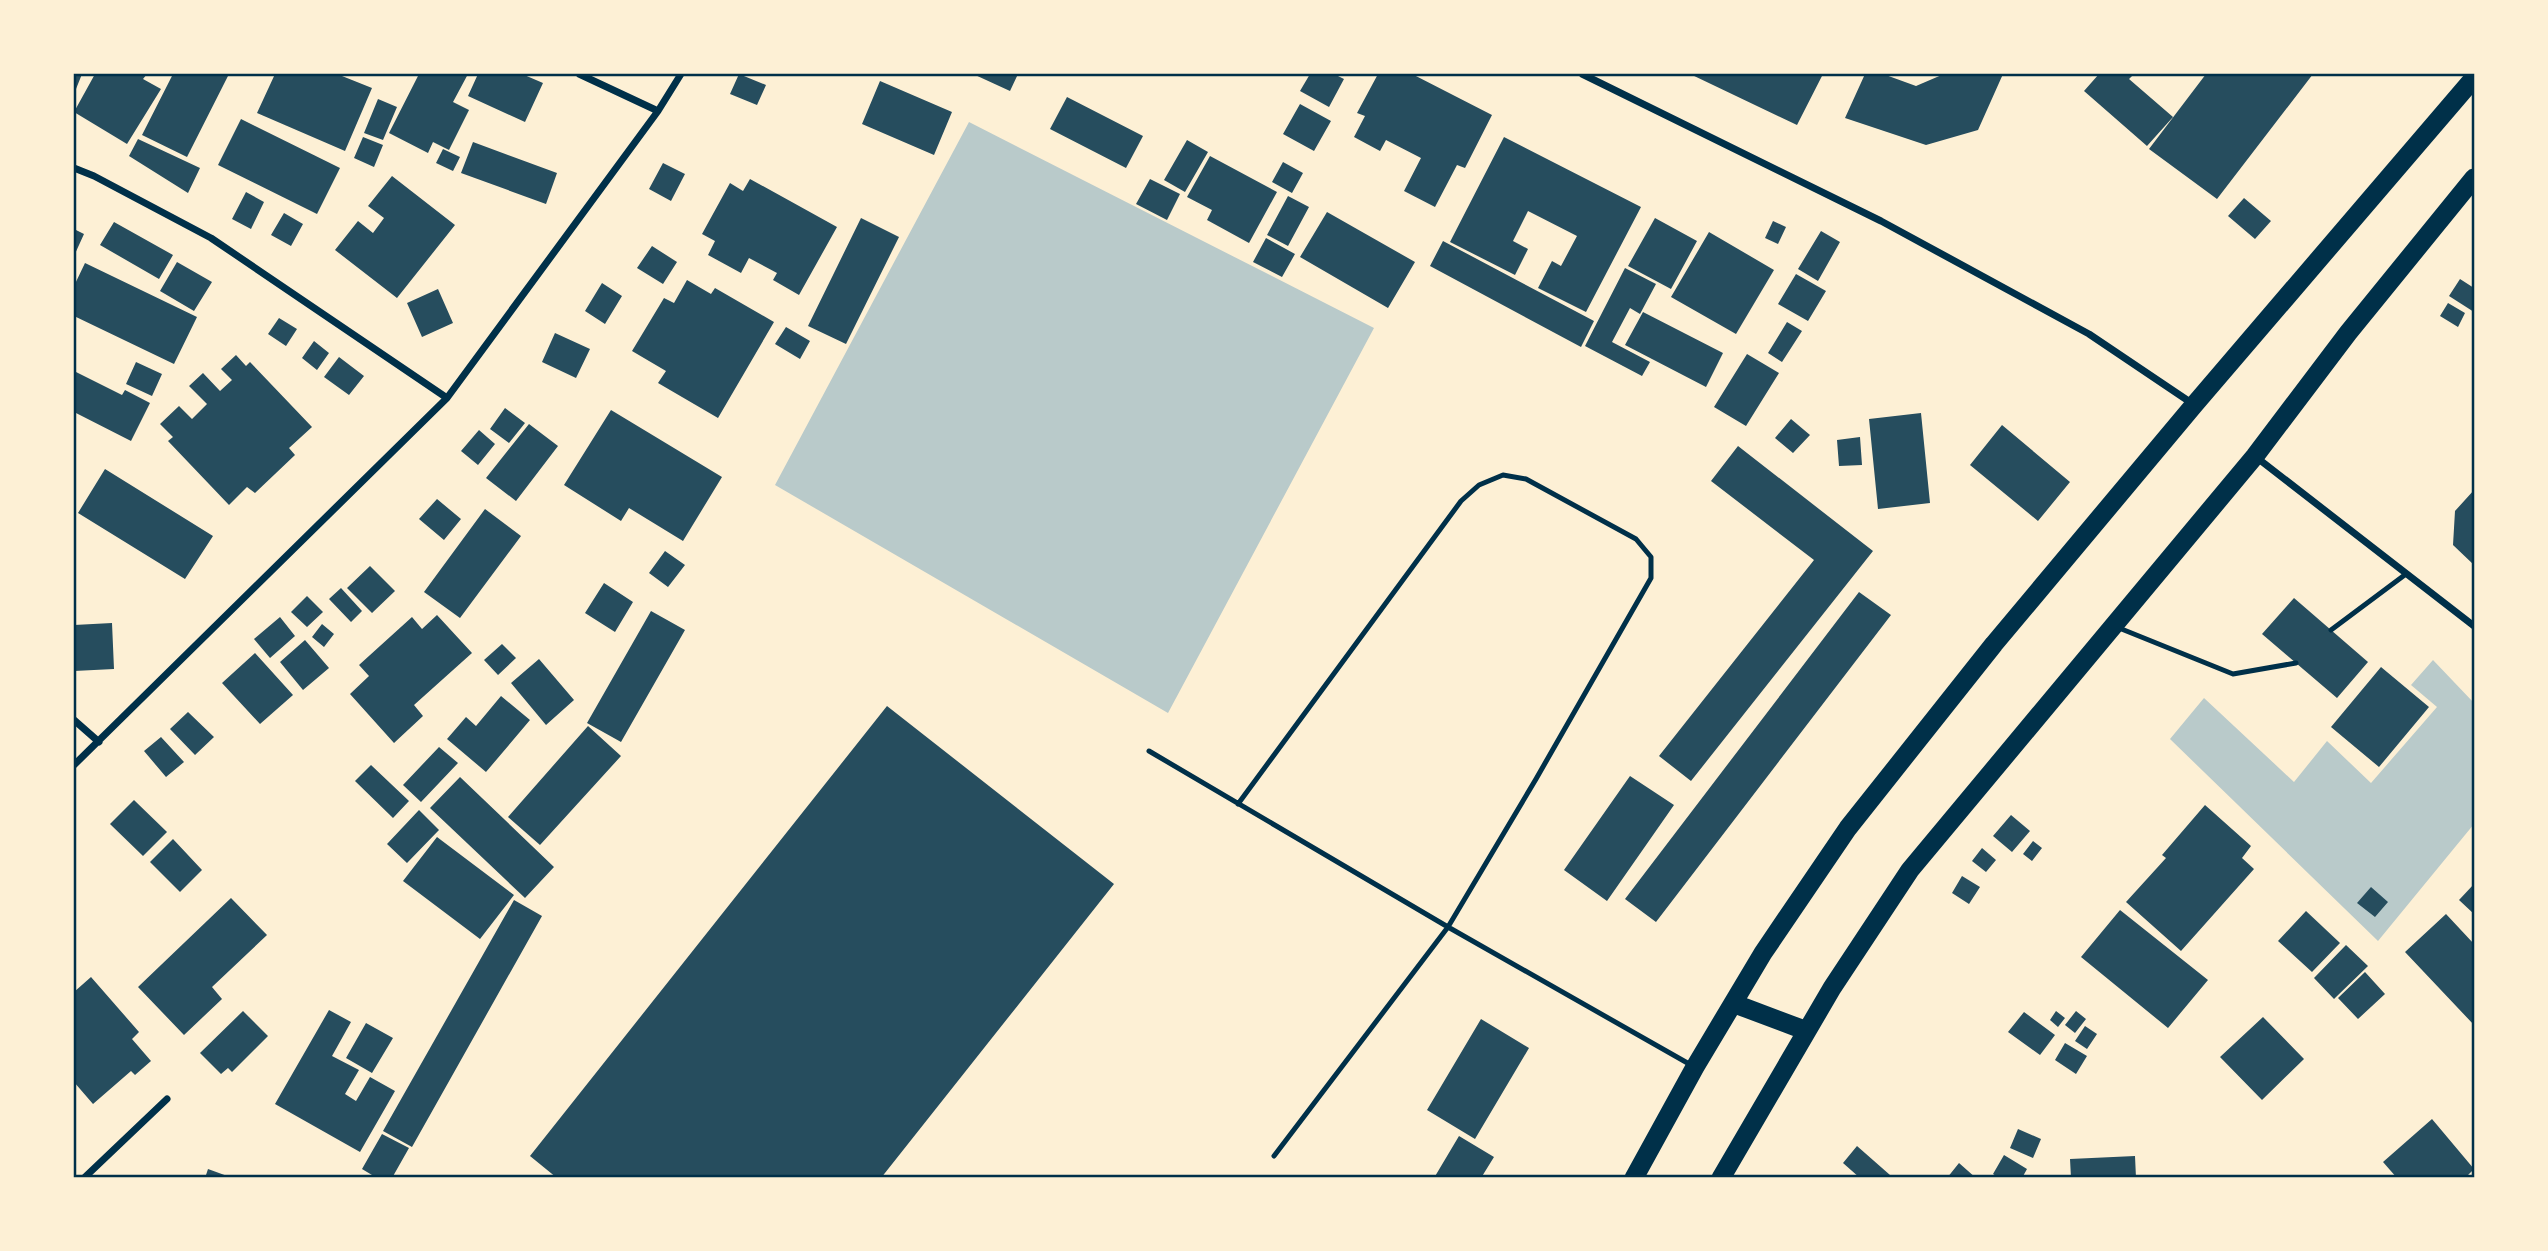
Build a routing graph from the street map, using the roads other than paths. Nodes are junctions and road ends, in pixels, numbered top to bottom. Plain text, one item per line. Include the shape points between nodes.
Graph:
1 (579, 74) edge
2 (681, 74) edge
3 (1582, 74) edge
4 (2474, 78) edge
5 (658, 111) junction
6 (74, 168) edge
7 (2474, 178) edge
8 (447, 398) junction
9 (2194, 405) junction
10 (2255, 456) junction
11 (2406, 574) junction
12 (2113, 626) junction
13 (2474, 626) edge
14 (2331, 630) dead end
15 (2296, 663) dead end
16 (74, 720) edge
17 (99, 742) junction
18 (1149, 751) dead end
19 (74, 765) edge
20 (1238, 804) junction
21 (1448, 927) junction
22 (1735, 1004) junction
23 (1807, 1031) junction
24 (1695, 1067) junction
25 (167, 1099) dead end
26 (1274, 1156) dead end
27 (84, 1178) edge
28 (1634, 1178) edge
29 (1721, 1178) edge

1 - 5 street
2 - 5 street
3 - 9 street via 1881,221 2089,334
4 - 9 highway
5 - 8 street
6 - 8 street via 211,238
7 - 10 highway
8 - 17 street
9 - 22 highway via 1848,828 1763,953
10 - 11 street
10 - 12 highway
11 - 13 street
11 - 14 lane
12 - 15 lane via 2233,674
12 - 23 highway via 1910,870
16 - 17 street
17 - 19 street
18 - 20 lane
20 - 21 lane
20 - 21 lane via 1461,501 1479,485 1503,475 1526,479 1636,539 1651,557 1651,578
21 - 24 lane
21 - 26 lane
22 - 23 highway
22 - 24 highway
23 - 29 highway
24 - 28 highway
25 - 27 street

